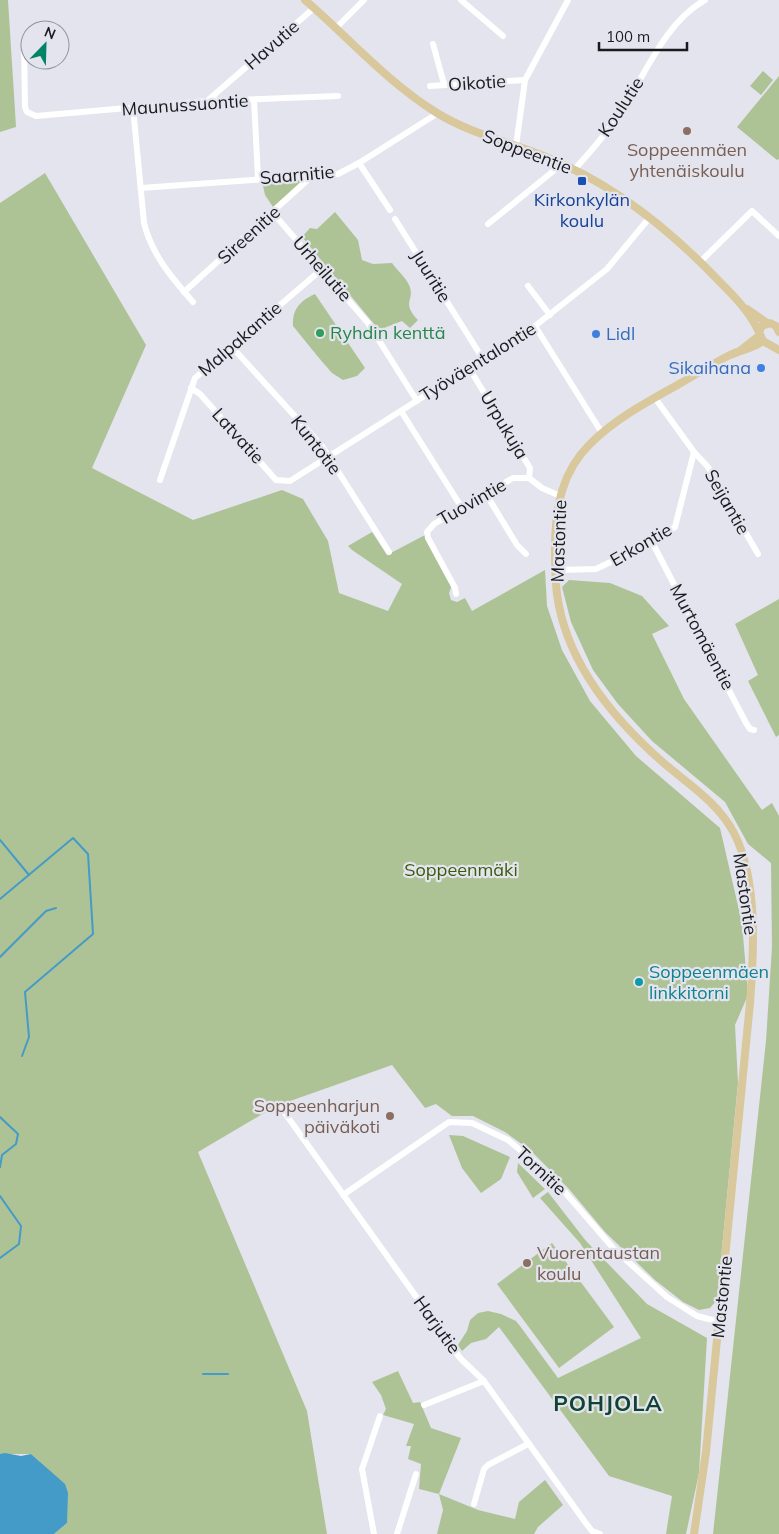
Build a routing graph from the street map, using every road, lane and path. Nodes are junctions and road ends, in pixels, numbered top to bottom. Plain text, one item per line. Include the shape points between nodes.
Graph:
1 (305, 0) edge
2 (364, 0) edge
3 (461, 0) edge
4 (568, 0) edge
5 (705, 0) edge
6 (314, 8) junction
7 (336, 28) junction
8 (503, 36) dead end
9 (433, 44) dead end
10 (25, 70) edge
11 (525, 80) junction
12 (444, 84) junction
13 (430, 86) dead end
14 (338, 96) dead end
15 (254, 100) junction
16 (208, 101) junction
17 (133, 108) junction
18 (438, 113) junction
19 (516, 146) junction
20 (359, 163) junction
21 (562, 164) junction
22 (576, 169) junction
23 (312, 176) junction
24 (258, 178) junction
25 (141, 188) junction
26 (390, 210) dead end
27 (273, 213) junction
28 (650, 216) junction
29 (395, 219) dead end
30 (488, 224) dead end
31 (779, 236) edge
32 (701, 261) junction
33 (322, 269) junction
34 (528, 286) dead end
35 (184, 292) junction
36 (193, 302) dead end
37 (745, 308) junction
38 (550, 315) junction
39 (774, 323) edge
40 (535, 326) junction
41 (779, 336) edge
42 (763, 338) junction
43 (232, 346) junction
44 (779, 350) edge
45 (483, 359) junction
46 (469, 368) junction
47 (191, 388) junction
48 (655, 398) junction
49 (417, 401) junction
50 (401, 411) junction
51 (602, 433) junction
52 (694, 452) junction
53 (329, 456) junction
54 (529, 478) junction
55 (160, 480) dead end
56 (286, 482) joint
57 (486, 494) junction
58 (560, 496) junction
59 (462, 508) junction
60 (652, 542) junction
61 (389, 552) dead end
62 (526, 554) dead end
63 (758, 554) dead end
64 (555, 570) junction
65 (456, 594) dead end
66 (754, 730) dead end
67 (282, 1109) dead end
68 (343, 1195) junction
69 (720, 1322) junction
70 (484, 1381) junction
71 (424, 1405) dead end
72 (380, 1416) dead end
73 (528, 1444) junction
74 (416, 1474) dead end
75 (474, 1504) dead end
76 (595, 1533) edge
77 (374, 1534) edge
78 (397, 1534) edge
79 (694, 1534) edge

1 - 6 main road, Soppeentie
2 - 7 street
3 - 8 street
4 - 11 street
5 - 22 street, Koulutie via 693,7 658,49 620,114
6 - 7 main road, Soppeentie
6 - 16 street, Havutie
7 - 18 main road, Soppeentie via 399,84
9 - 12 street
10 - 17 street, Maunussuontie via 26,107 31,116
11 - 12 street, Oikotie
11 - 19 street
12 - 13 street, Oikotie
14 - 15 street, Maunussuontie
15 - 16 street, Maunussuontie
15 - 24 street
16 - 17 street, Maunussuontie
17 - 25 street
18 - 19 main road, Soppeentie via 478,133
18 - 20 street, Saarnitie
19 - 21 main road, Soppeentie
20 - 23 street, Saarnitie via 338,174
20 - 26 street
21 - 22 main road, Soppeentie
21 - 30 street
22 - 28 main road, Soppeentie
23 - 24 street, Saarnitie
23 - 27 street, Sireenitie
24 - 25 street, Saarnitie
25 - 35 street via 148,240
27 - 33 street, Urheilutie
27 - 35 street, Sireenitie
28 - 32 main road, Soppeentie
28 - 38 street, Työväentalontie via 606,269
29 - 45 street, Juuritie
31 - 32 street via 752,211
32 - 37 main road, Soppeentie
33 - 43 street, Malpakantie
33 - 49 street, Urheilutie via 368,323
34 - 38 street
35 - 36 street
37 - 39 main road, Soppeentie
37 - 42 main road, Soppeentie
38 - 40 street, Työväentalontie
39 - 41 main road
39 - 42 main road via 762,326
40 - 45 street, Työväentalontie
40 - 51 street
41 - 42 main road
42 - 44 main road
42 - 48 main road, Mastontie
43 - 47 street, Malpakantie via 195,378
43 - 53 street, Kuntotie
45 - 46 street, Työväentalontie
46 - 49 street, Työväentalontie
46 - 54 street, Urpukuja via 530,468
47 - 55 street, Malpakantie
47 - 56 street, Latvatie via 200,394 276,480
48 - 51 main road, Mastontie
48 - 52 street
49 - 50 street, Työväentalontie
50 - 53 street, Työväentalontie
50 - 59 street
51 - 58 main road, Mastontie via 573,464
52 - 60 street, Erkontie via 677,523 672,530
52 - 63 street, Seijantie via 708,467
53 - 56 street, Työväentalontie
53 - 61 street, Kuntotie
54 - 57 street, Tuovintie via 513,478
54 - 58 street, Urpukuja
57 - 59 street, Tuovintie
57 - 62 street
58 - 64 main road, Mastontie
59 - 65 street, Tuovintie via 434,524 427,532 456,588
60 - 64 street, Erkontie via 596,569
60 - 66 street, Murtomäentie via 746,723
64 - 69 main road, Mastontie via 563,620 589,678 639,740 720,812 735,835 745,866 752,978
67 - 68 street, Harjutie
68 - 69 street, Tornitie via 449,1122 472,1124 508,1140 536,1163 614,1249 667,1298 697,1316
68 - 70 street, Harjutie via 460,1358
69 - 79 main road, Mastontie via 704,1476
70 - 71 street
70 - 73 street, Harjutie
72 - 77 street via 362,1469
73 - 75 street via 484,1469
73 - 76 street, Harjutie
74 - 78 street

